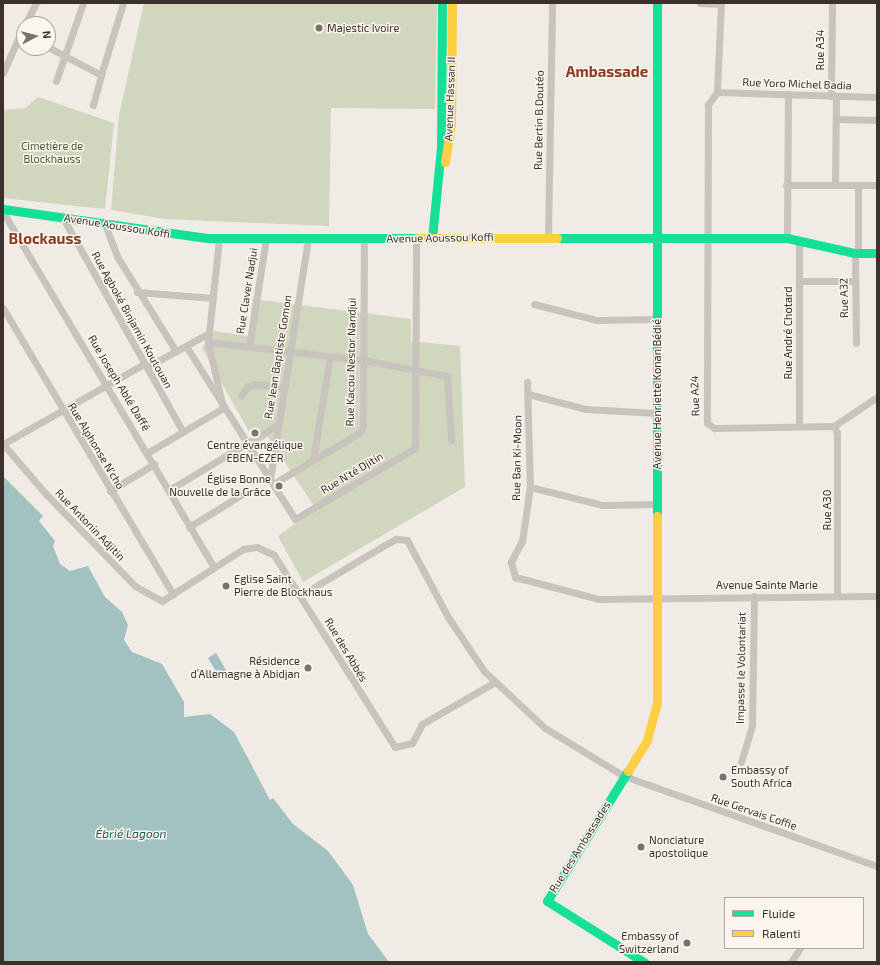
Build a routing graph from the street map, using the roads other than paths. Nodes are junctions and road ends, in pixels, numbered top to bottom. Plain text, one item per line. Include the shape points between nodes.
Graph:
1 (36, 3) edge
2 (83, 3) edge
3 (123, 3) edge
4 (442, 3) edge
5 (452, 3) edge
6 (552, 3) edge
7 (657, 3) edge
8 (700, 3) edge
9 (832, 3) edge
10 (721, 4) edge
11 (29, 16) edge
12 (16, 42) edge
13 (56, 51) edge
14 (6, 55) edge
15 (66, 55) junction
16 (3, 73) edge
17 (101, 74) junction
18 (56, 81) dead end
19 (717, 92) junction
20 (788, 94) junction
21 (833, 96) junction
22 (877, 97) edge
23 (92, 105) dead end
24 (836, 119) junction
25 (877, 120) edge
26 (786, 185) junction
27 (835, 185) junction
28 (858, 185) junction
29 (877, 185) edge
30 (438, 193) junction
31 (3, 208) edge
32 (3, 212) edge
33 (63, 218) junction
34 (104, 222) junction
35 (548, 237) junction
36 (219, 238) junction
37 (266, 238) junction
38 (308, 238) junction
39 (364, 238) junction
40 (416, 238) junction
41 (432, 238) junction
42 (657, 238) junction
43 (707, 238) junction
44 (787, 238) junction
45 (799, 241) junction
46 (856, 252) junction
47 (877, 253) edge
48 (799, 281) junction
49 (854, 281) junction
50 (137, 292) junction
51 (213, 298) junction
52 (534, 304) dead end
53 (3, 308) edge
54 (657, 319) junction
55 (209, 333) junction
56 (208, 342) junction
57 (856, 343) dead end
58 (186, 346) junction
59 (249, 347) junction
60 (176, 351) junction
61 (290, 351) junction
62 (330, 356) junction
63 (363, 360) junction
64 (146, 366) junction
65 (415, 370) junction
66 (527, 382) dead end
67 (107, 384) junction
68 (284, 388) junction
69 (528, 394) junction
70 (241, 396) dead end
71 (877, 397) edge
72 (224, 408) junction
73 (62, 409) junction
74 (656, 413) junction
75 (279, 424) junction
76 (799, 425) junction
77 (834, 426) junction
78 (183, 432) junction
79 (451, 440) dead end
80 (3, 444) edge
81 (247, 444) junction
82 (148, 453) junction
83 (313, 460) junction
84 (154, 464) junction
85 (272, 481) junction
86 (530, 487) junction
87 (169, 490) junction
88 (110, 491) junction
89 (244, 493) dead end
90 (657, 504) junction
91 (190, 526) junction
92 (214, 567) junction
93 (173, 594) junction
94 (301, 595) junction
95 (754, 596) junction
96 (837, 596) junction
97 (877, 596) edge
98 (657, 597) junction
99 (494, 682) junction
100 (741, 762) dead end
101 (624, 776) junction
102 (877, 866) edge
103 (799, 949) edge
104 (644, 962) edge
105 (791, 962) edge

1 - 11 street
2 - 15 street
3 - 17 street
4 - 30 street, Avenue Hassan II
5 - 30 street, Avenue Hassan II via 451,124
6 - 35 street, Rue Bertin B.Doutéo
7 - 42 street, Avenue Henriette Konan Bédié
8 - 10 street
9 - 21 street, Rue A34
10 - 19 street
12 - 14 street
13 - 15 street
14 - 16 street
15 - 17 street
15 - 18 street
17 - 23 street
19 - 20 street, Rue Yoro Michel Badia
19 - 43 street via 708,105
20 - 21 street, Rue Yoro Michel Badia
20 - 26 street
21 - 22 street, Rue Yoro Michel Badia
21 - 24 street, Rue A34
24 - 25 street
24 - 27 street, Rue A34
26 - 27 street
26 - 44 street
27 - 28 street
28 - 29 street
28 - 46 street, Rue A32
30 - 41 street, Avenue Hassan II
31 - 33 street, Avenue Aoussou Koffi
32 - 67 street, Rue Joseph Ablé Daffé
33 - 34 street, Avenue Aoussou Koffi
33 - 64 street, Rue Agboké Binjamin Koutouan
34 - 36 street, Avenue Aoussou Koffi via 177,236
34 - 50 street via 118,258
35 - 41 street, Avenue Aoussou Koffi
35 - 42 street, Avenue Aoussou Koffi
36 - 37 street, Avenue Aoussou Koffi
36 - 51 street
37 - 38 street, Avenue Aoussou Koffi
37 - 59 street, Rue Claver Nadjui
38 - 39 street, Avenue Aoussou Koffi
38 - 61 street, Rue Jean Baptiste Gomon
39 - 40 street, Avenue Aoussou Koffi
39 - 63 street, Rue Kacou Nestor Nandjui
40 - 41 street, Avenue Aoussou Koffi
40 - 65 street, Rue N'té Djitin
42 - 43 street, Avenue Aoussou Koffi
42 - 54 street, Avenue Henriette Konan Bédié
43 - 44 street, Avenue Aoussou Koffi
43 - 76 street, Rue A24 via 707,423 714,428
44 - 45 street, Avenue Aoussou Koffi
45 - 46 street, Avenue Aoussou Koffi
45 - 48 street, Rue André Chotard
46 - 47 street, Avenue Aoussou Koffi
46 - 49 street, Rue A32
48 - 49 street
48 - 76 street, Rue André Chotard
49 - 57 street, Rue A32
50 - 51 street
50 - 60 street
51 - 55 street
52 - 54 street via 597,320
53 - 73 street, Rue Alphonse N'cho
54 - 74 street, Avenue Henriette Konan Bédié
55 - 56 street
55 - 58 street
56 - 59 street
56 - 72 street
58 - 60 street
58 - 72 street, Rue N'té Djitin
59 - 61 street
60 - 64 street
61 - 62 street
61 - 68 street, Rue Jean Baptiste Gomon
62 - 63 street
62 - 83 street
63 - 65 street
63 - 83 street, Rue Kacou Nestor Nandjui via 362,430
64 - 67 street
64 - 78 street, Rue Agboké Binjamin Koutouan
65 - 79 street via 447,376
65 - 85 street, Rue N'té Djitin via 415,448 295,519
66 - 69 street, Rue Ban Ki-Moon
67 - 73 street
67 - 82 street, Rue Joseph Ablé Daffé
68 - 70 street via 255,384 248,386
68 - 75 street, Rue Jean Baptiste Gomon
69 - 74 street via 586,409
69 - 86 street, Rue Ban Ki-Moon
71 - 77 street
72 - 78 street
72 - 81 street, Rue N'té Djitin
73 - 80 street
73 - 88 street, Rue Alphonse N'cho
74 - 90 street, Avenue Henriette Konan Bédié
75 - 81 street
75 - 85 street, Rue Jean Baptiste Gomon
76 - 77 street, Rue A24
77 - 96 street, Rue A30 via 837,433
78 - 82 street
80 - 93 street, Rue Antonin Adjitin via 45,494 135,586 162,601
81 - 85 street, Rue N'té Djitin
81 - 87 street
82 - 84 street, Rue Joseph Ablé Daffé
83 - 85 street, Rue Kacou Nestor Nandjui
84 - 87 street, Rue Joseph Ablé Daffé
84 - 88 street
86 - 90 street via 602,505
86 - 98 street, Rue Ban Ki-Moon via 522,541 511,562 515,577 592,598
87 - 91 street, Rue Joseph Ablé Daffé
88 - 93 street, Rue Alphonse N'cho
89 - 91 street
90 - 98 street, Avenue Henriette Konan Bédié
91 - 92 street, Rue Joseph Ablé Daffé
92 - 93 street, Rue des Abbés
92 - 94 street, Rue des Abbés via 243,549 265,549 279,562
94 - 99 street, Rue Gervais Coffie via 396,539 407,540 448,617
94 - 99 street, Rue des Abbés via 395,747 412,743 422,724
95 - 96 street, Avenue Sainte Marie
95 - 98 street, Avenue Sainte Marie
95 - 100 street, Impasse le Volontariat via 752,725
96 - 97 street, Avenue Sainte Marie
98 - 101 street, Avenue Henriette Konan Bédié via 654,720 647,740
99 - 101 street, Rue Gervais Coffie via 545,728
101 - 102 street, Rue Gervais Coffie
101 - 104 street, Rue des Ambassades via 547,901
103 - 105 street

